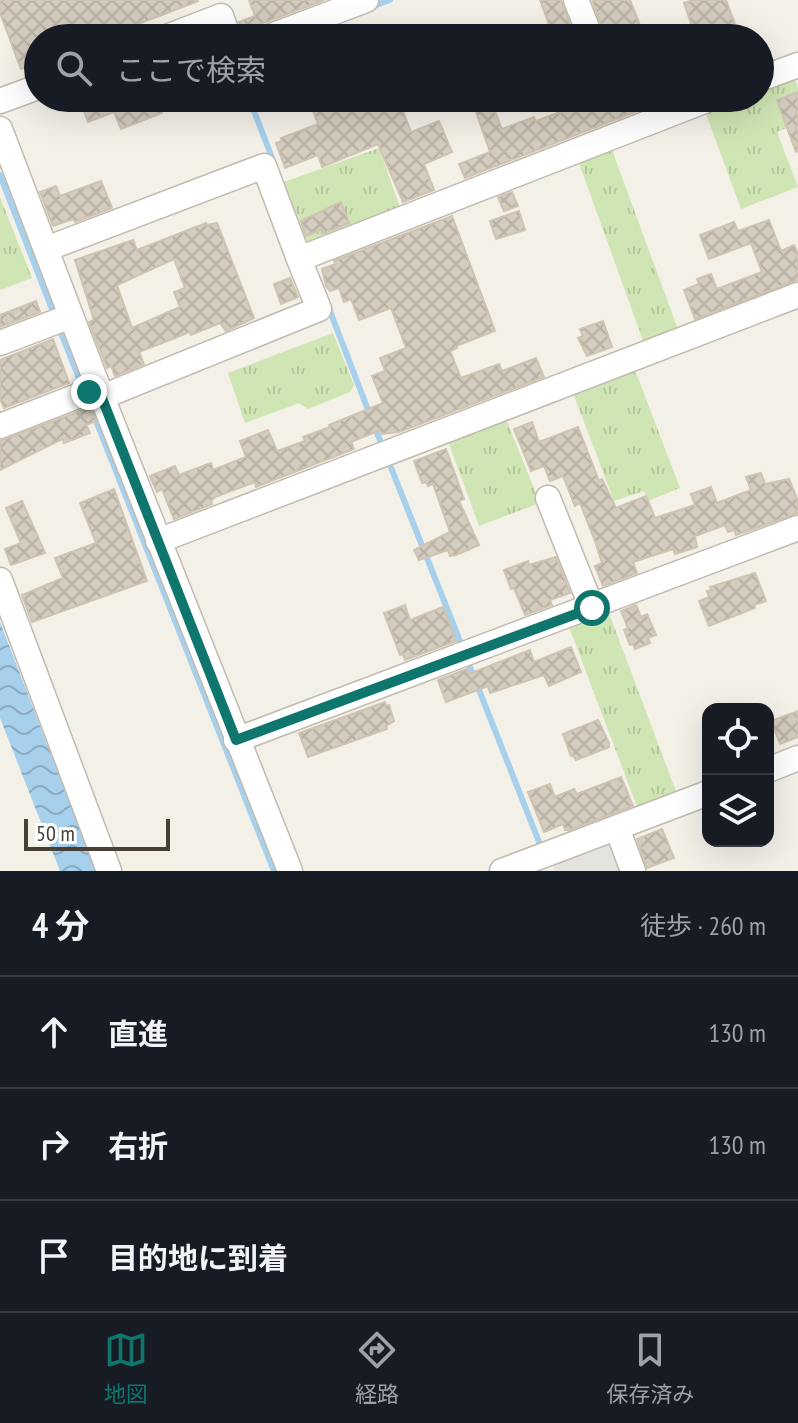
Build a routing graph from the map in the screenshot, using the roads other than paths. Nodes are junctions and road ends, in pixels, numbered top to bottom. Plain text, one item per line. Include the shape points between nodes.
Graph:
1 (366, 0) edge
2 (576, 0) edge
3 (200, 24) edge
4 (224, 24) edge
5 (303, 24) edge
6 (585, 24) edge
7 (798, 65) edge
8 (774, 74) edge
9 (24, 92) edge
10 (0, 101) edge
11 (676, 112) edge
12 (0, 129) edge
13 (46, 249) junction
14 (299, 259) junction
15 (798, 295) edge
16 (61, 320) junction
17 (0, 343) edge
18 (92, 393) junction
19 (0, 426) edge
20 (548, 498) dead end
21 (798, 528) edge
22 (158, 541) junction
23 (0, 580) edge
24 (592, 608) junction
25 (236, 740) junction
26 (798, 758) edge
27 (774, 768) edge
28 (702, 795) edge
29 (617, 828) junction
30 (109, 871) edge
31 (290, 871) edge
32 (502, 871) edge
33 (633, 871) edge

1 - 5 street
2 - 6 street
3 - 4 street via 221,16
7 - 8 street
9 - 10 street
11 - 14 street
12 - 13 street
13 - 14 street via 264,166
13 - 16 street
14 - 18 street via 319,309
15 - 22 street
16 - 17 street
16 - 18 street
18 - 19 street
18 - 22 street
20 - 24 street
21 - 24 street
22 - 25 street
23 - 30 street
24 - 25 street
25 - 31 street
26 - 27 street
28 - 29 street
29 - 32 street
29 - 33 street

